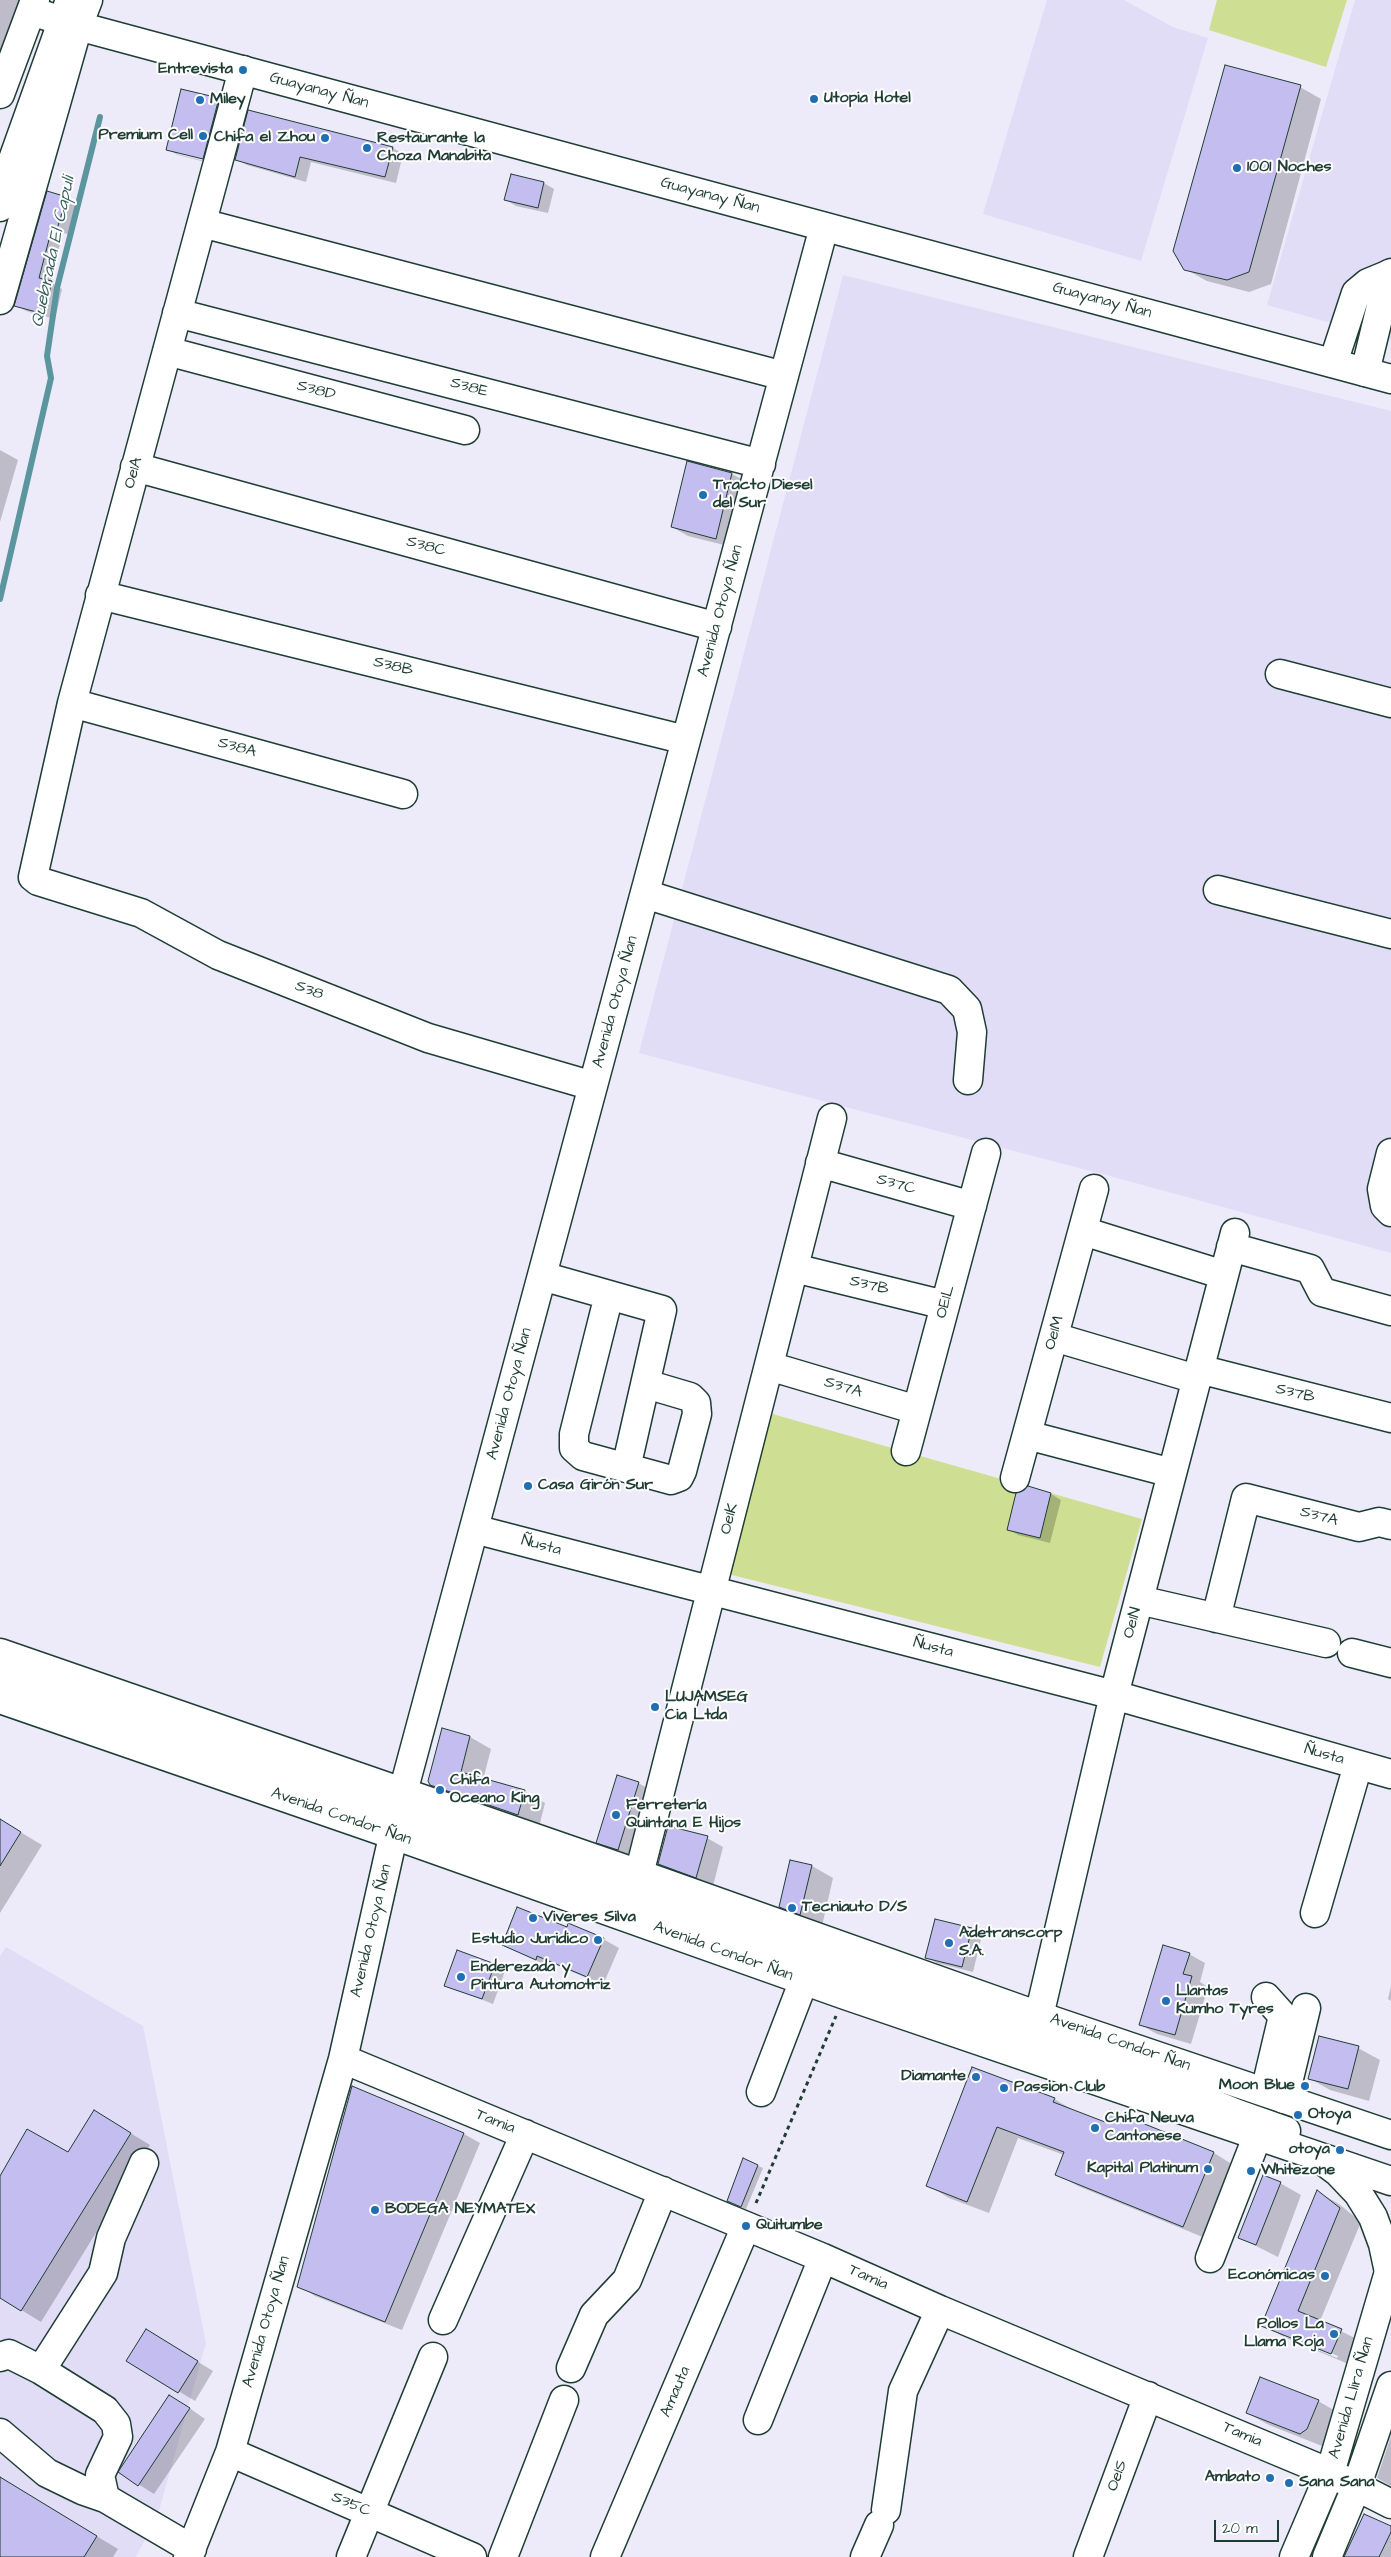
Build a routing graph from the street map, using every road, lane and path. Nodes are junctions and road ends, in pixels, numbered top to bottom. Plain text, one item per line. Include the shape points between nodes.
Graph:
1 (88, 0) edge
2 (53, 11) edge
3 (243, 70) junction
4 (0, 94) edge
5 (12, 165) edge
6 (0, 207) edge
7 (202, 223) junction
8 (824, 227) junction
9 (1388, 275) edge
10 (0, 300) edge
11 (177, 313) junction
12 (167, 351) junction
13 (1333, 363) junction
14 (1365, 372) junction
15 (784, 376) junction
16 (1391, 379) edge
17 (465, 430) dead end
18 (761, 464) junction
19 (135, 467) junction
20 (100, 595) junction
21 (717, 627) junction
22 (1280, 674) dead end
23 (1391, 702) edge
24 (72, 703) junction
25 (686, 740) junction
26 (403, 794) dead end
27 (33, 877) joint
28 (1218, 890) dead end
29 (645, 894) junction
30 (1391, 934) edge
31 (968, 1080) dead end
32 (593, 1086) junction
33 (832, 1118) dead end
34 (986, 1153) dead end
35 (1391, 1153) edge
36 (817, 1156) junction
37 (1094, 1189) dead end
38 (972, 1206) junction
39 (1391, 1212) edge
40 (1083, 1230) junction
41 (794, 1268) junction
42 (1224, 1275) junction
43 (542, 1276) junction
44 (610, 1295) junction
45 (945, 1304) junction
46 (1391, 1311) edge
47 (1054, 1337) junction
48 (769, 1366) junction
49 (1198, 1374) junction
50 (646, 1384) junction
51 (917, 1410) junction
52 (1391, 1418) edge
53 (1027, 1435) junction
54 (906, 1451) dead end
55 (626, 1468) junction
56 (1172, 1472) junction
57 (1015, 1478) dead end
58 (1391, 1525) edge
59 (474, 1529) junction
60 (712, 1590) junction
61 (1139, 1600) junction
62 (1216, 1618) junction
63 (1326, 1643) dead end
64 (0, 1653) edge
65 (1352, 1653) dead end
66 (1391, 1663) edge
67 (0, 1675) edge
68 (1114, 1695) junction
69 (0, 1699) edge
70 (1358, 1765) junction
71 (1391, 1774) edge
72 (399, 1812) junction
73 (639, 1874) junction
74 (1315, 1913) dead end
75 (804, 1980) junction
76 (845, 1995) junction
77 (1266, 1997) dead end
78 (1306, 2008) dead end
79 (1039, 2016) junction
80 (343, 2059) junction
81 (1104, 2059) junction
82 (761, 2092) dead end
83 (1275, 2095) junction
84 (1385, 2129) edge
85 (525, 2134) junction
86 (1258, 2137) junction
87 (1391, 2148) edge
88 (1314, 2155) junction
89 (144, 2163) dead end
90 (1391, 2168) edge
91 (1391, 2181) edge
92 (663, 2191) junction
93 (746, 2226) junction
94 (823, 2258) junction
95 (1210, 2258) dead end
96 (1390, 2268) edge
97 (940, 2310) junction
98 (444, 2320) dead end
99 (0, 2357) edge
100 (433, 2357) dead end
101 (571, 2368) dead end
102 (42, 2370) junction
103 (1391, 2386) edge
104 (1148, 2396) junction
105 (564, 2400) dead end
106 (758, 2420) dead end
107 (0, 2433) edge
108 (230, 2452) junction
109 (1330, 2473) junction
110 (1357, 2485) junction
111 (104, 2498) junction
112 (1391, 2504) edge
113 (369, 2512) junction
114 (190, 2553) edge
115 (351, 2557) edge
116 (472, 2557) edge
117 (503, 2557) edge
118 (605, 2557) edge
119 (865, 2557) edge
120 (1088, 2557) edge
121 (1294, 2557) edge
122 (1327, 2557) edge

1 - 2 street
2 - 3 street, Guayanay Ñan
2 - 4 street
2 - 5 street
2 - 5 street
3 - 7 street, Oe1A
3 - 8 street, Guayanay Ñan
5 - 6 street
5 - 10 street
7 - 11 street, Oe1A
7 - 15 street
8 - 13 street, Guayanay Ñan
8 - 15 street, Avenida Otoya Ñan
9 - 13 street via 1368,283 1356,293
9 - 14 street
11 - 12 street, Oe1A
11 - 18 street, S38E
12 - 17 street, S38D
12 - 19 street, Oe1A
13 - 14 street, Guayanay Ñan
14 - 16 street, Guayanay Ñan
15 - 18 street, Avenida Otoya Ñan
18 - 21 street, Avenida Otoya Ñan
19 - 20 street, Oe1A
19 - 21 street, S38C
20 - 24 street, Oe1A
20 - 25 street, S38B
21 - 25 street, Avenida Otoya Ñan
22 - 23 street
24 - 26 street, S38A
24 - 27 street, Oe1A
25 - 29 street, Avenida Otoya Ñan
27 - 32 street, S38 via 141,913 218,955 428,1038
28 - 30 street
29 - 31 street via 949,990 967,1009 972,1032
29 - 32 street, Avenida Otoya Ñan
32 - 43 street, Avenida Otoya Ñan
33 - 36 street, Oe1K
34 - 38 street, OE1L
35 - 39 street via 1382,1189 1385,1206
36 - 38 street, S37C
36 - 41 street, Oe1K
37 - 40 street, Oe1M
38 - 45 street, OE1L
40 - 42 street
40 - 47 street, Oe1M
41 - 45 street, S37B
41 - 48 street, Oe1K
42 - 46 street, Oe1N via 1233,1240 1310,1269 1322,1292
42 - 49 street, Oe1N
43 - 44 street
43 - 59 street, Avenida Otoya Ñan
44 - 50 street via 662,1310
44 - 55 street via 574,1434 574,1448 583,1456
45 - 51 street, OE1L
47 - 49 street, S37B
47 - 53 street, Oe1M
48 - 51 street, S37A
48 - 60 street, Oe1K
49 - 52 street, S37B
49 - 56 street, Oe1N
50 - 55 street
50 - 55 street via 690,1398 696,1403 697,1414 679,1477 671,1480
51 - 54 street, OE1L
53 - 56 street
53 - 57 street, Oe1M
56 - 61 street, Oe1N
58 - 62 street, S37A via 1379,1522 1359,1527 1246,1498
59 - 60 street, Ñusta
59 - 72 street, Avenida Otoya Ñan
60 - 68 street, Ñusta
60 - 73 street, Oe1K
61 - 62 street
61 - 68 street, Oe1N
62 - 63 street
64 - 72 street, Avenida Condor Ñan
65 - 66 street
67 - 72 street
68 - 70 street, Ñusta
68 - 79 street, Oe1N
69 - 72 street, Avenida Condor Ñan
70 - 71 street, Ñusta
70 - 74 street
72 - 73 street, Avenida Condor Ñan
72 - 75 street, Avenida Condor Ñan
72 - 80 street, Avenida Otoya Ñan
72 - 81 street
73 - 79 street, Avenida Condor Ñan
75 - 76 street, Avenida Condor Ñan
75 - 82 street
76 - 86 street, Avenida Condor Ñan
76 - 93 path
77 - 83 street via 1283,2016
78 - 83 street
79 - 83 street, Avenida Condor Ñan
80 - 85 street, Tamia
80 - 108 street, Avenida Otoya Ñan
81 - 87 street via 1229,2093
81 - 90 street via 1235,2113
83 - 84 street, Avenida Condor Ñan
85 - 92 street, Tamia
85 - 98 street
86 - 88 street, Avenida Condor Ñan
86 - 95 street
88 - 91 street, Avenida Condor Ñan
88 - 96 street via 1338,2172 1373,2217
89 - 102 street via 111,2238 103,2273
92 - 93 street, Tamia
92 - 101 street via 627,2280 594,2315
93 - 94 street, Tamia
93 - 118 street, Amauta
94 - 97 street, Tamia
94 - 106 street
96 - 109 street, Avenida Llira Ñan
97 - 104 street, Tamia
97 - 119 street via 903,2391 883,2517
99 - 102 street via 9,2354
100 - 113 street
102 - 111 street via 105,2410 116,2424 118,2437 100,2475
103 - 110 street, Avenida Llira Ñan
104 - 109 street, Tamia
104 - 120 street, Oe1S
105 - 117 street
107 - 111 street via 47,2473
108 - 113 street, S35C
108 - 114 street, Avenida Otoya Ñan
109 - 110 street, Tamia
109 - 121 street, Avenida Llira Ñan
110 - 112 street, Tamia
110 - 122 street, Avenida Llira Ñan
111 - 114 street
113 - 115 street
113 - 116 street, S35C

